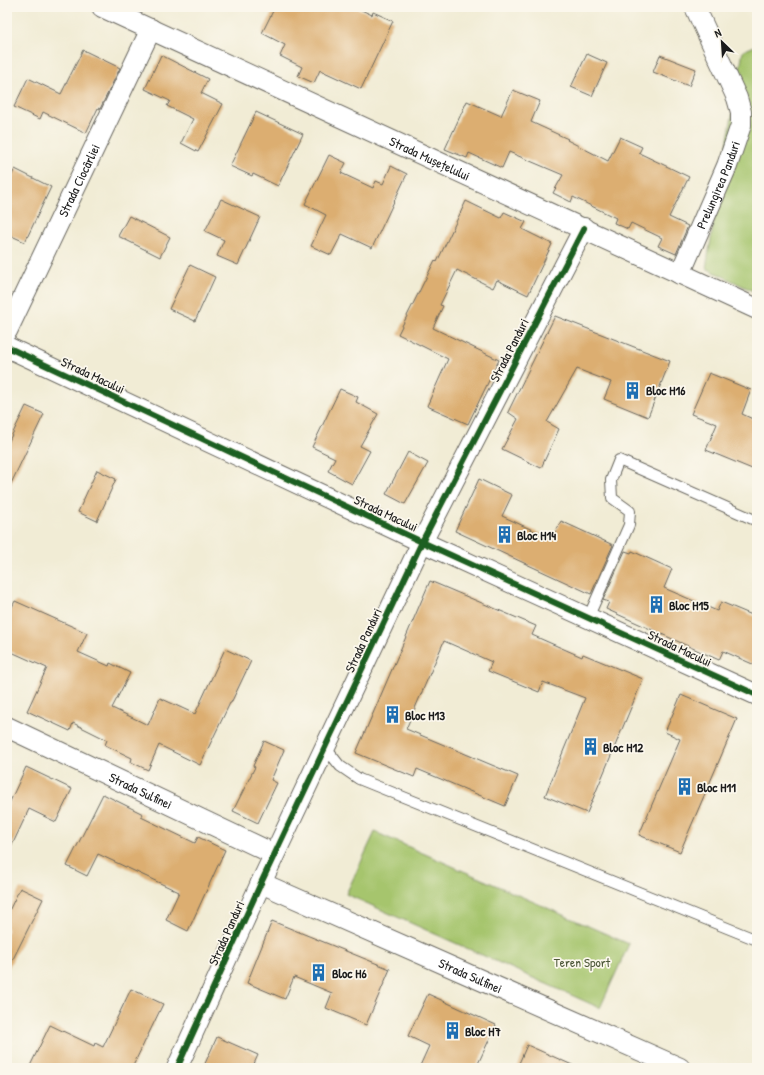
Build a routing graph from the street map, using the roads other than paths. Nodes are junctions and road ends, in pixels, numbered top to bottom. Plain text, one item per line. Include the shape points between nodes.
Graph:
1 (102, 7) edge
2 (695, 7) edge
3 (151, 29) junction
4 (584, 228) junction
5 (680, 274) junction
6 (757, 309) edge
7 (7, 331) edge
8 (7, 347) edge
9 (757, 521) edge
10 (422, 542) junction
11 (588, 618) junction
12 (757, 695) edge
13 (7, 727) edge
14 (325, 747) junction
15 (274, 854) junction
16 (261, 883) junction
17 (757, 940) edge
18 (177, 1068) edge
19 (680, 1068) edge

1 - 3 street, Strada Mușețelului
2 - 5 street, Prelungirea Panduri via 737,98 741,125 727,166
3 - 4 street, Strada Mușețelului
3 - 7 street, Strada Ciocârliei
4 - 5 street, Strada Mușețelului
4 - 10 street, Strada Panduri
5 - 6 street, Strada Mușețelului
8 - 10 street, Strada Macului
9 - 11 lane via 619,460 611,480 612,498 630,511 629,525
10 - 11 street, Strada Macului
10 - 14 street, Strada Panduri
11 - 12 street, Strada Macului
13 - 15 street, Strada Sulfinei
14 - 15 street, Strada Panduri
14 - 17 lane via 340,766 359,779
15 - 16 street, Strada Panduri
16 - 18 street, Strada Panduri
16 - 19 street, Strada Sulfinei

